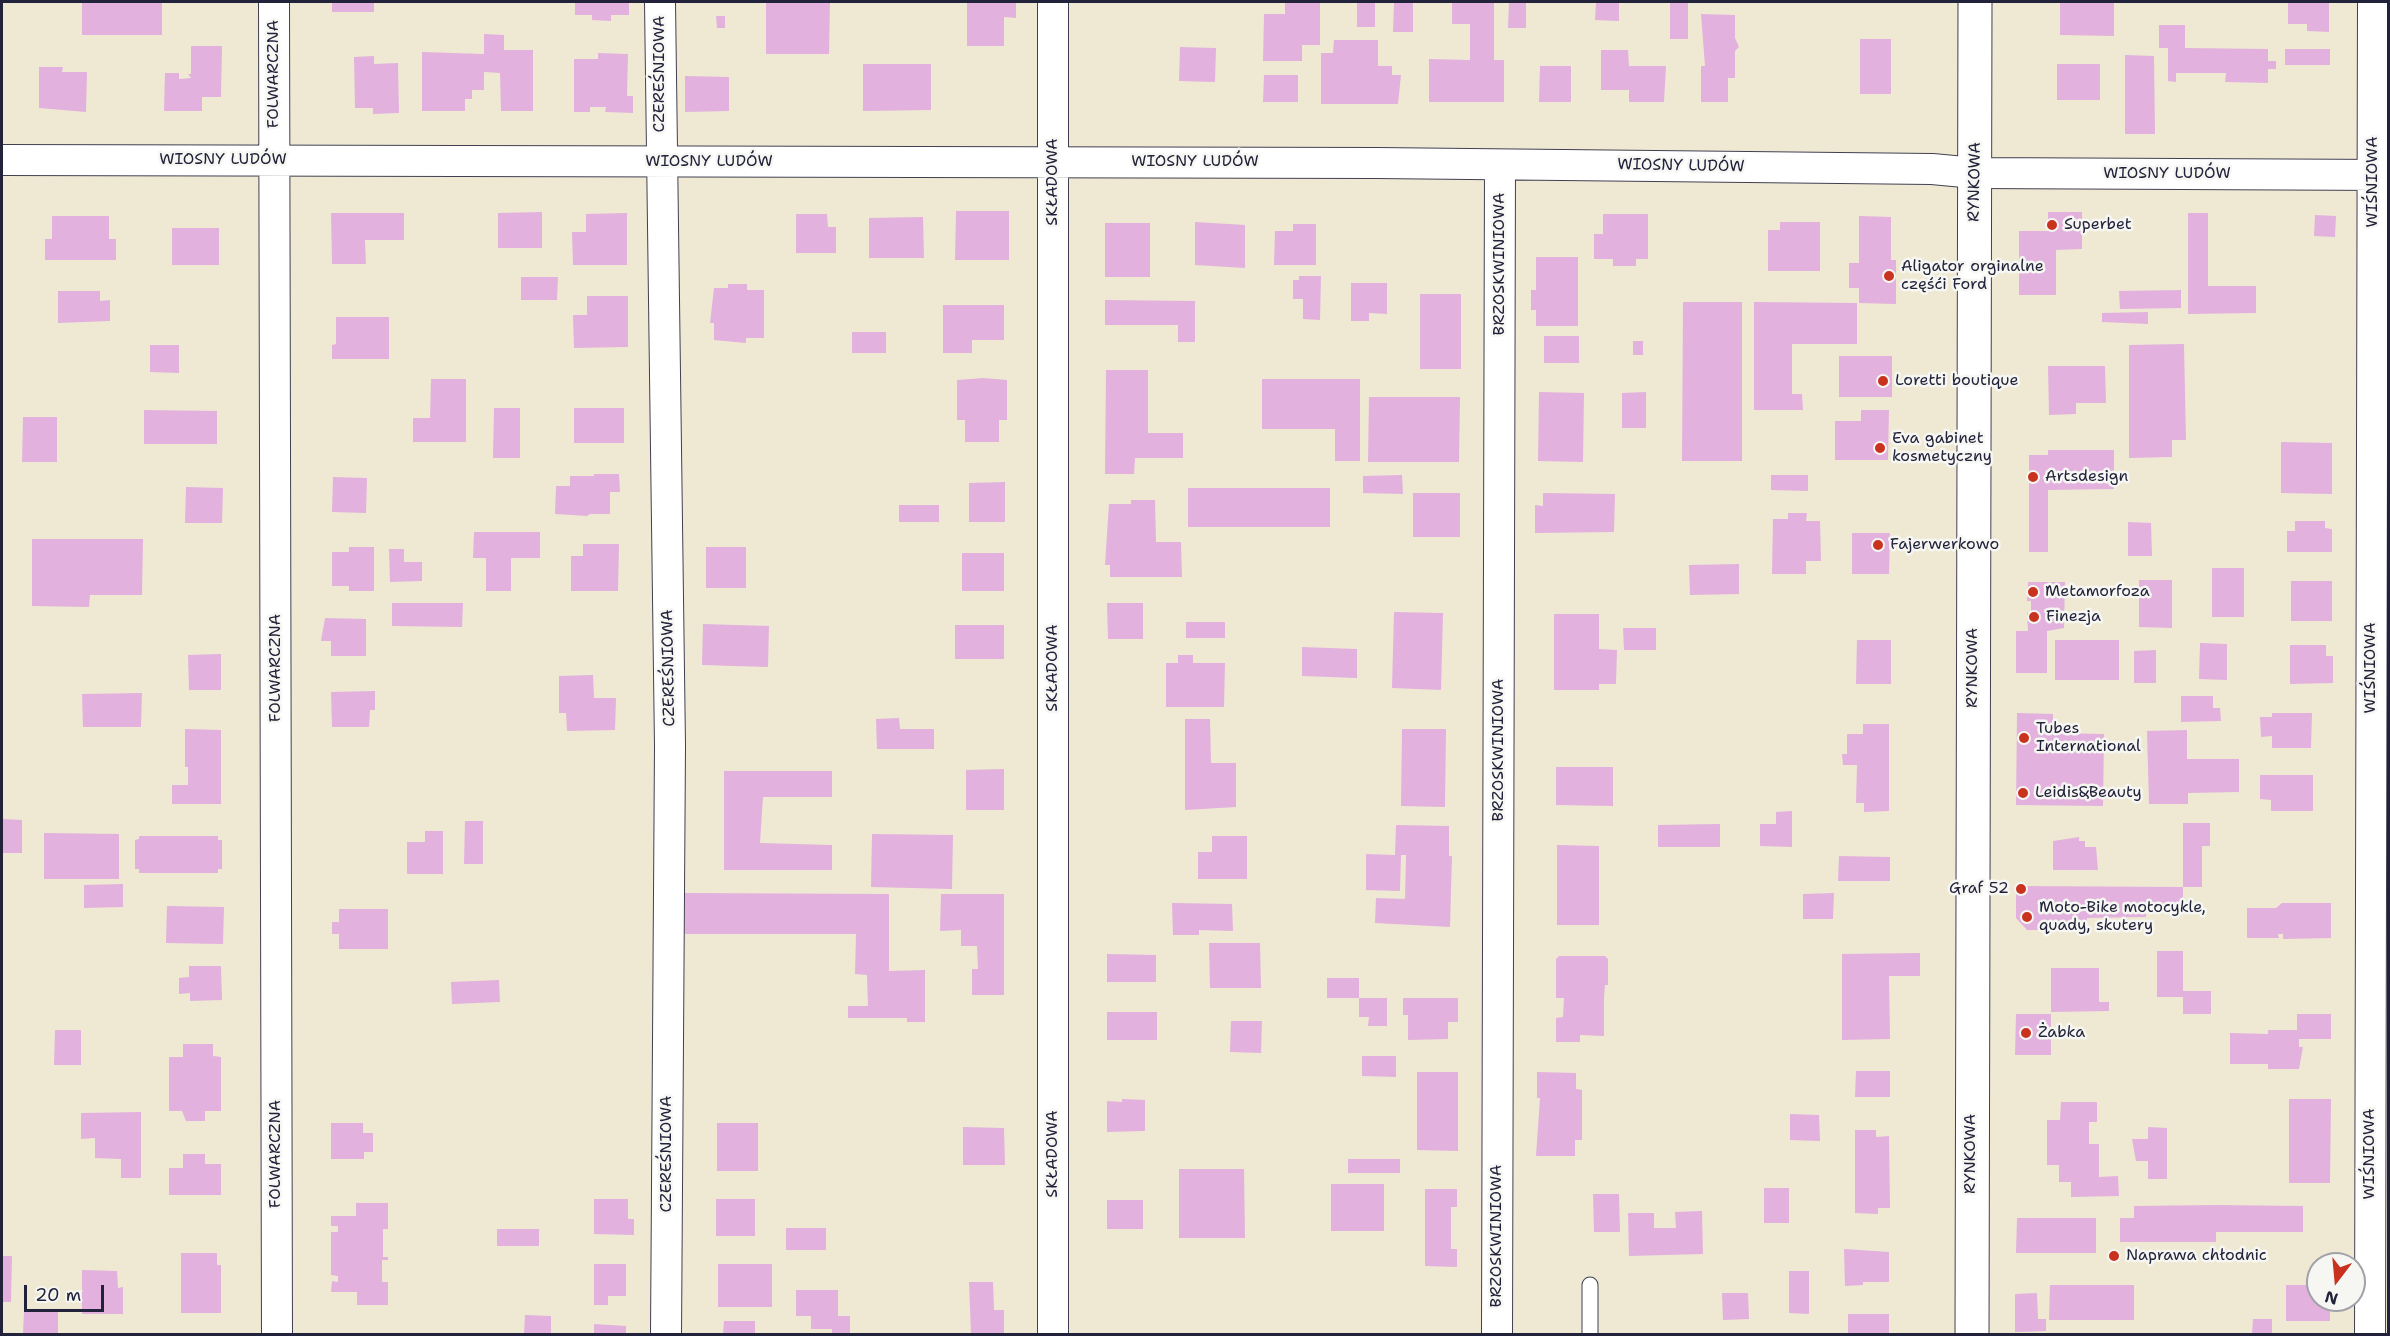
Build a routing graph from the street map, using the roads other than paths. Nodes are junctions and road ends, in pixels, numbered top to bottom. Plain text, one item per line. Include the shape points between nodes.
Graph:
1 (274, 2) edge
2 (660, 2) edge
3 (1053, 2) edge
4 (1975, 2) edge
5 (2373, 2) edge
6 (2, 160) edge
7 (274, 160) junction
8 (1053, 161) junction
9 (661, 162) junction
10 (1500, 165) junction
11 (1975, 173) junction
12 (2381, 175) edge
13 (1590, 1285) dead end
14 (277, 1335) edge
15 (666, 1335) edge
16 (1053, 1335) edge
17 (1497, 1335) edge
18 (1590, 1335) edge
19 (1972, 1335) edge
20 (2370, 1335) edge

1 - 7 street, FOLWARCZNA
2 - 9 street, CZEREŚNIOWA
3 - 8 street, SKŁADOWA
4 - 11 street, RYNKOWA
5 - 12 street, WIŚNIOWA
6 - 7 street, WIOSNY LUDÓW
7 - 9 street, WIOSNY LUDÓW
7 - 14 street, FOLWARCZNA
8 - 9 street, WIOSNY LUDÓW
8 - 10 street, WIOSNY LUDÓW
8 - 16 street, SKŁADOWA
9 - 15 street, CZEREŚNIOWA via 670,734
10 - 11 street, WIOSNY LUDÓW via 1932,169
10 - 17 street, BRZOSKWINIOWA
11 - 12 street, WIOSNY LUDÓW
11 - 19 street, RYNKOWA
12 - 20 street, WIŚNIOWA
13 - 18 lane

